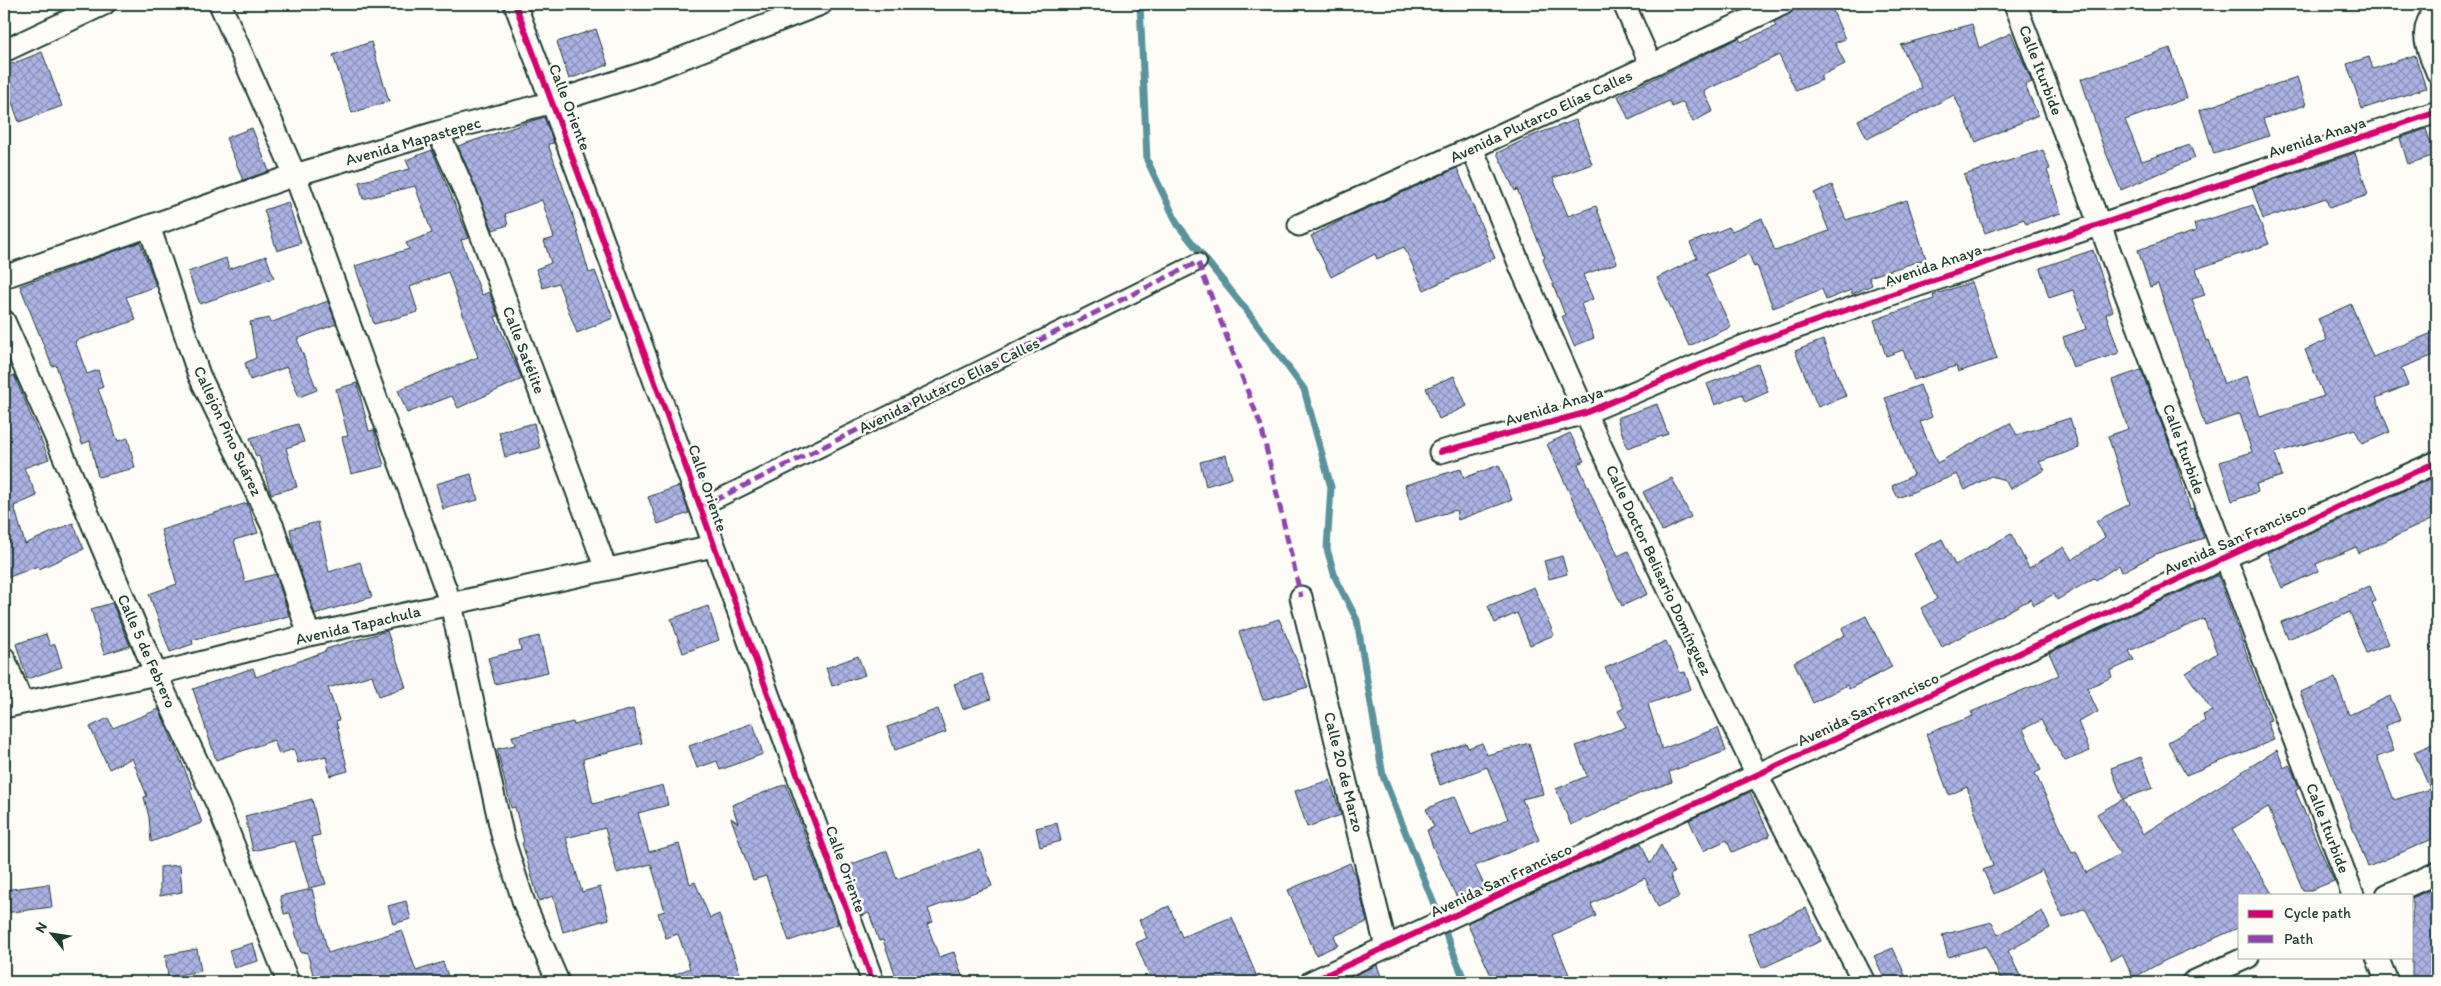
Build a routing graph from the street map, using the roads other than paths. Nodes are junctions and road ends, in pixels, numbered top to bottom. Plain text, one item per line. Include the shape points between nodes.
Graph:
1 (104, 4) edge
2 (220, 4) edge
3 (515, 4) edge
4 (821, 4) edge
5 (1624, 4) edge
6 (1783, 4) edge
7 (2015, 4) edge
8 (2437, 7) edge
9 (4, 51) edge
10 (1651, 65) junction
11 (2437, 72) edge
12 (553, 102) junction
13 (2437, 112) edge
14 (438, 132) junction
15 (1472, 148) junction
16 (294, 175) junction
17 (2100, 223) junction
18 (1299, 225) dead end
19 (149, 226) junction
20 (1198, 262) dead end
21 (4, 277) edge
22 (4, 321) edge
23 (1585, 413) junction
24 (1440, 452) dead end
25 (2437, 462) edge
26 (701, 507) junction
27 (713, 546) junction
28 (2224, 558) junction
29 (606, 569) junction
30 (1301, 597) dead end
31 (452, 604) junction
32 (309, 635) junction
33 (4, 658) edge
34 (156, 674) junction
35 (13, 705) edge
36 (1756, 775) junction
37 (2437, 872) edge
38 (2354, 894) edge
39 (2389, 894) edge
40 (1386, 947) junction
41 (2246, 958) edge
42 (2377, 958) edge
43 (288, 982) edge
44 (558, 982) edge
45 (873, 982) edge
46 (1311, 982) edge
47 (1864, 982) edge
48 (2192, 982) edge
49 (2387, 982) edge

1 - 9 street
2 - 16 street
3 - 12 street, Calle Oriente
4 - 12 street, Avenida Mapastepec via 644,74
5 - 10 street
6 - 10 street, Avenida Plutarco Elías Calles
7 - 17 street, Calle Iturbide
8 - 11 street via 2425,26 2425,39
10 - 15 street, Avenida Plutarco Elías Calles
12 - 14 street, Avenida Mapastepec
12 - 26 street, Calle Oriente
13 - 17 street, Avenida Anaya
14 - 16 street, Avenida Mapastepec
14 - 29 street, Calle Satélite via 468,200
15 - 18 street, Avenida Plutarco Elías Calles
15 - 23 street, Calle Doctor Belisario Domínguez
16 - 19 street, Avenida Mapastepec
16 - 31 street
17 - 23 street, Avenida Anaya via 1744,346
17 - 28 street, Calle Iturbide
19 - 21 street, Avenida Mapastepec
19 - 32 street, Callejón Pino Suárez via 199,375 273,527
20 - 26 street, Avenida Plutarco Elías Calles
22 - 34 street, Calle 5 de Febrero
23 - 24 street, Avenida Anaya
23 - 36 street, Calle Doctor Belisario Domínguez
25 - 28 street, Avenida San Francisco
26 - 27 street, Calle Oriente
27 - 29 street, Avenida Tapachula
27 - 45 street, Calle Oriente
28 - 36 street, Avenida San Francisco
28 - 38 street, Calle Iturbide
29 - 31 street, Avenida Tapachula
30 - 40 street, Calle 20 de Marzo
31 - 32 street, Avenida Tapachula
31 - 44 street via 503,838 524,903
32 - 34 street, Avenida Tapachula
33 - 35 street
34 - 35 street, Avenida Tapachula
34 - 43 street, Calle 5 de Febrero via 218,806
36 - 40 street, Avenida San Francisco
36 - 47 street, Calle Doctor Belisario Domínguez
37 - 39 street
40 - 46 street, Avenida San Francisco
41 - 48 street
42 - 49 street

